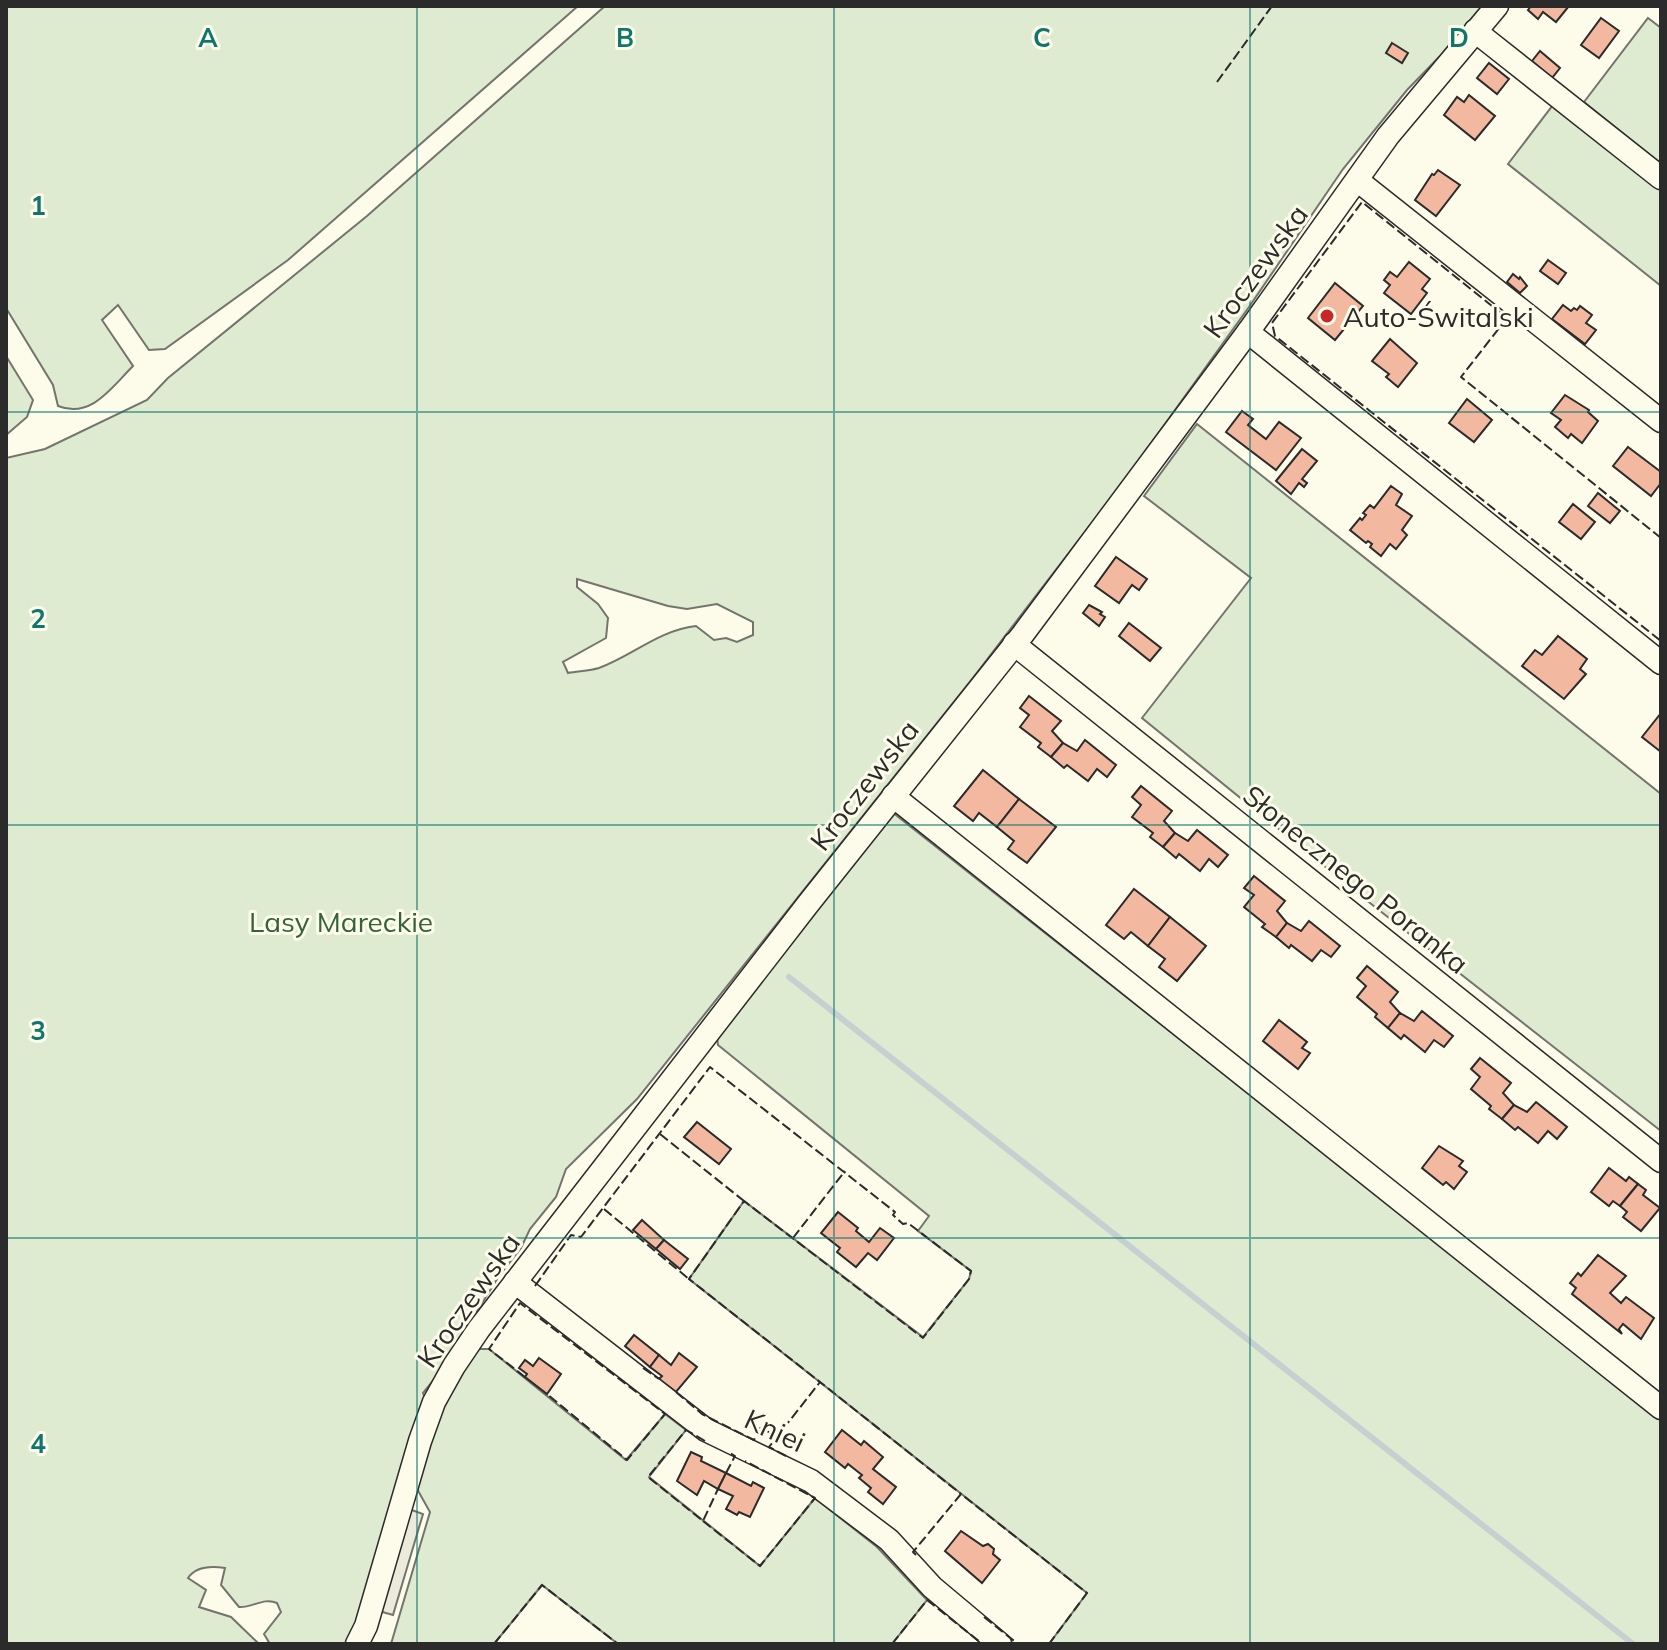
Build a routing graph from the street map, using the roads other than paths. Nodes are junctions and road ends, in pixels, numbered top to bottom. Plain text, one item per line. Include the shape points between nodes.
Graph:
1 (1497, 6) edge
2 (1475, 31) junction
3 (1661, 178) edge
4 (1357, 180) junction
5 (1248, 332) junction
6 (1661, 421) edge
7 (1014, 644) junction
8 (1661, 663) edge
9 (893, 796) junction
10 (1661, 1161) edge
11 (515, 1282) junction
12 (1661, 1408) edge
13 (357, 1644) edge
14 (1000, 1644) edge

1 - 2 street, Kroczewska
2 - 3 street
2 - 4 street, Kroczewska
4 - 5 street, Kroczewska
4 - 6 street
5 - 7 street, Kroczewska
5 - 8 street
7 - 9 street, Kroczewska
7 - 10 street, Słonecznego Poranka
9 - 11 street, Kroczewska
9 - 12 street
11 - 13 street, Kroczewska via 434,1402
11 - 14 street, Kniei via 706,1430 811,1481 889,1540 932,1587

